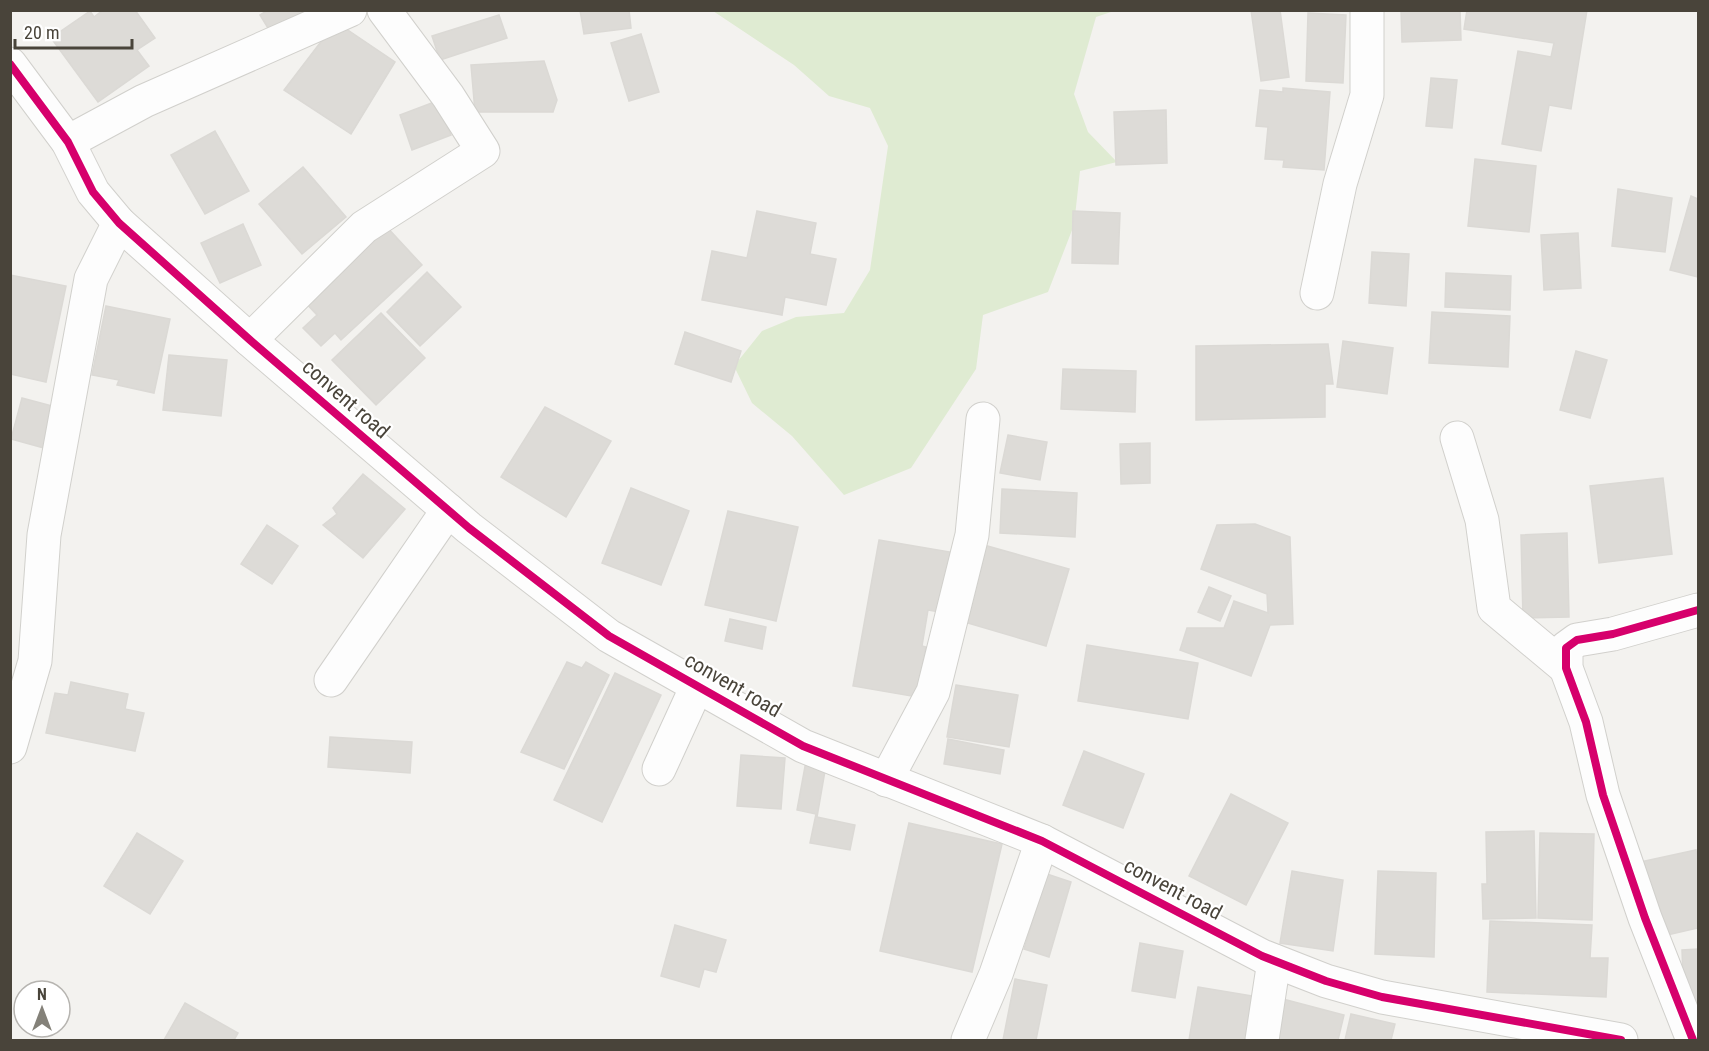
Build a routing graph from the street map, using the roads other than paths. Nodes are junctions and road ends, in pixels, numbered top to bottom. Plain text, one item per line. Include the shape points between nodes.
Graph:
1 (350, 10) edge
2 (384, 10) edge
3 (1366, 10) edge
4 (10, 64) edge
5 (68, 142) junction
6 (119, 224) junction
7 (1317, 293) dead end
8 (250, 340) junction
9 (983, 419) dead end
10 (1457, 438) dead end
11 (448, 510) junction
12 (25, 604) edge
13 (1698, 610) edge
14 (1566, 668) junction
15 (331, 680) dead end
16 (696, 686) junction
17 (10, 747) edge
18 (659, 769) dead end
19 (886, 780) junction
20 (1042, 841) junction
21 (1274, 961) junction
22 (968, 1041) edge
23 (1262, 1041) edge
24 (1621, 1041) edge
25 (1693, 1041) edge

1 - 5 street via 144,101
2 - 8 street via 483,151 364,227
3 - 7 street via 1366,95 1340,184
4 - 5 street, convent road
5 - 6 street, convent road via 93,192
6 - 8 street, convent road
6 - 12 street via 91,279 44,535
8 - 11 street, convent road
9 - 19 street via 972,535 933,692
10 - 14 street via 1482,520 1494,608
11 - 15 street
11 - 16 street, convent road via 609,636
12 - 17 street via 35,661
13 - 14 street via 1577,640 1566,648
14 - 25 street via 1586,722 1603,795
16 - 18 street
16 - 19 street, convent road via 803,746
19 - 20 street, convent road
20 - 21 street, convent road
20 - 22 street via 996,974
21 - 23 street
21 - 24 street, convent road via 1383,997

